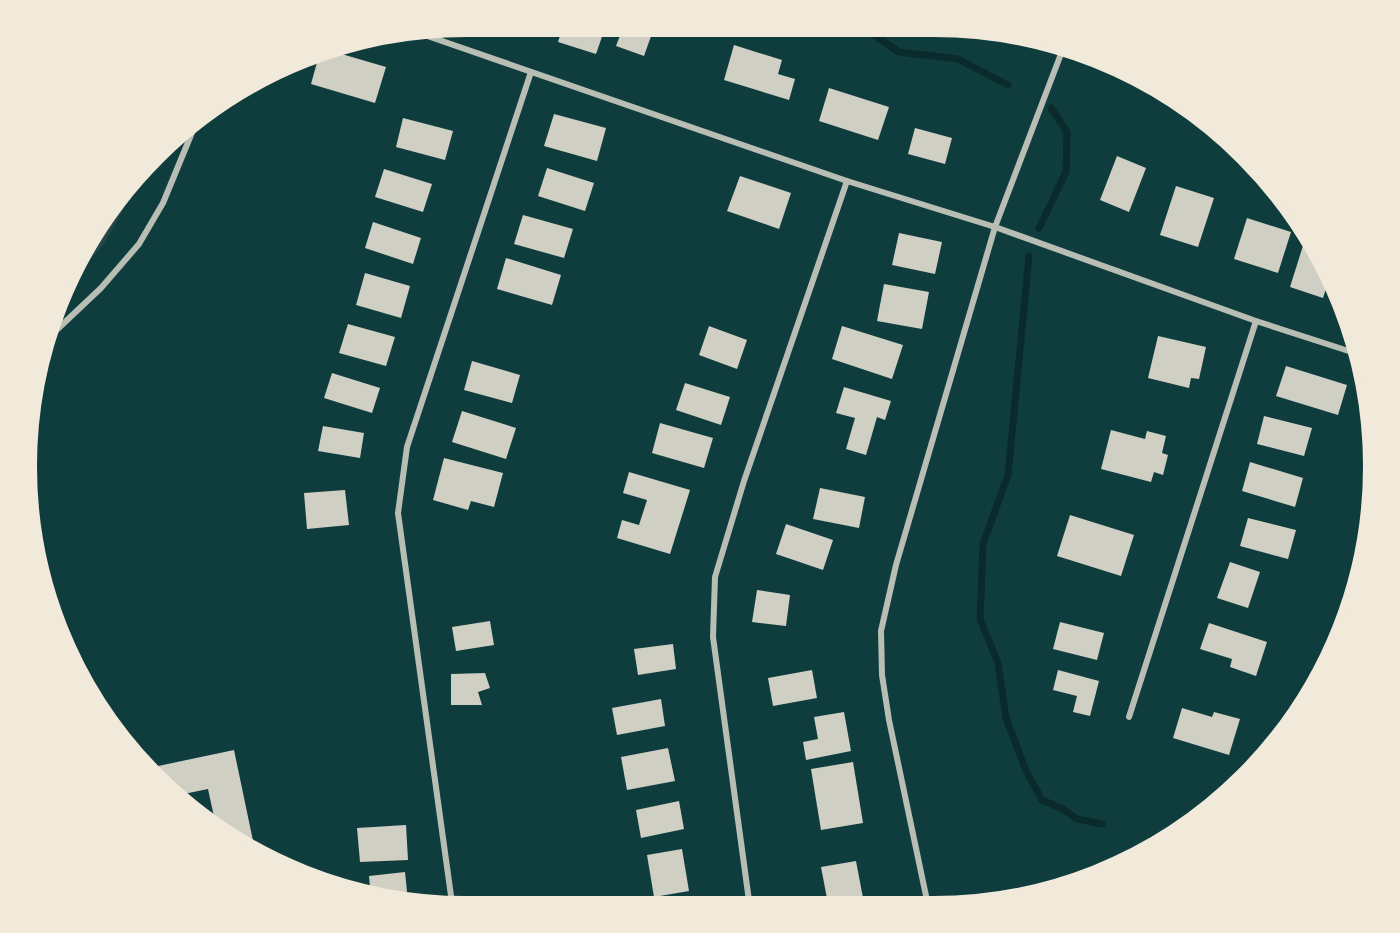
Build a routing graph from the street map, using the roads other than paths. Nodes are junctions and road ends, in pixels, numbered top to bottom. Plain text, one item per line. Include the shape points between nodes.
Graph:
1 (425, 35) edge
2 (1061, 52) edge
3 (531, 72) junction
4 (192, 132) edge
5 (848, 181) junction
6 (995, 227) junction
7 (1256, 321) junction
8 (55, 332) edge
9 (1351, 352) edge
10 (1129, 717) dead end
11 (452, 899) edge
12 (749, 900) edge
13 (927, 900) edge

1 - 3 street
2 - 6 street
3 - 5 street
3 - 11 street via 407,447 398,513
4 - 8 street via 163,203 139,244 101,288
5 - 6 street
5 - 12 street via 744,481 715,577 713,636
6 - 7 street
6 - 13 street via 896,565 881,631 889,720
7 - 9 street
7 - 10 street

